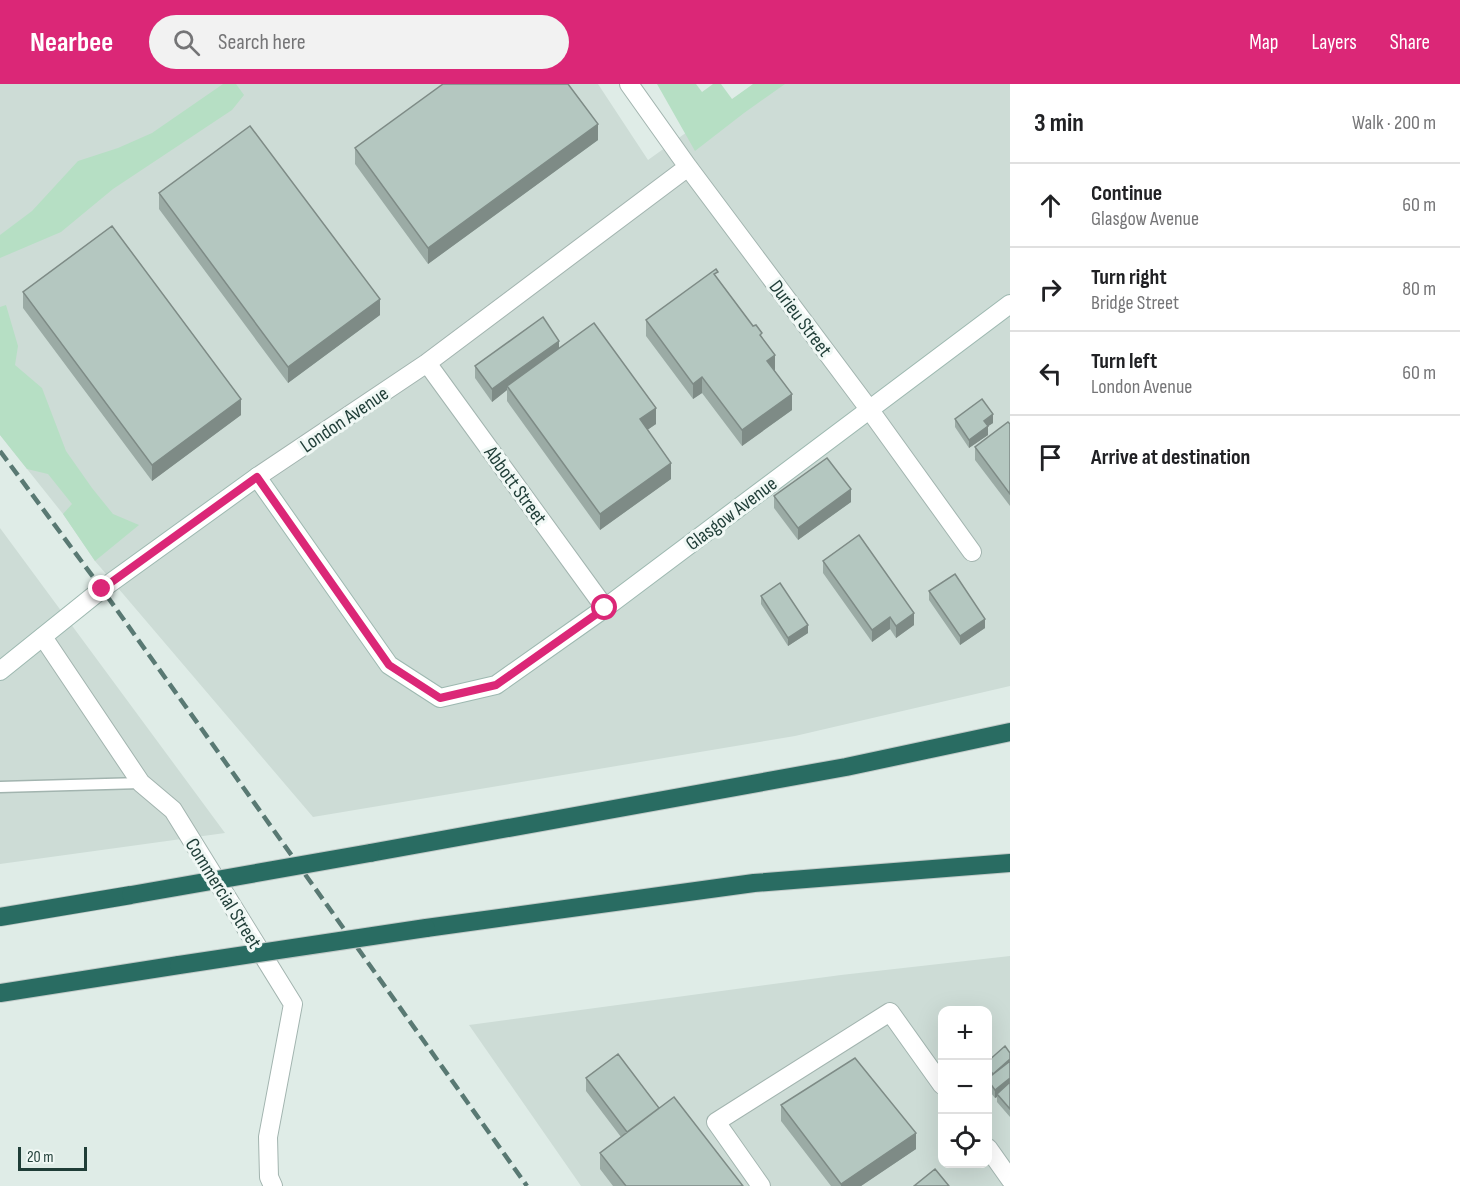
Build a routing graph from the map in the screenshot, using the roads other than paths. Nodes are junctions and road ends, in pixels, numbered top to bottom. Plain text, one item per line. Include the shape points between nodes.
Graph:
1 (629, 84) edge
2 (688, 167) junction
3 (1010, 304) edge
4 (427, 363) junction
5 (869, 409) junction
6 (257, 477) junction
7 (972, 552) dead end
8 (605, 608) junction
9 (43, 637) junction
10 (0, 670) edge
11 (1010, 732) edge
12 (141, 783) junction
13 (0, 787) edge
14 (1010, 863) edge
15 (0, 917) edge
16 (0, 993) edge
17 (938, 1079) edge
18 (992, 1155) edge
19 (1010, 1179) edge
20 (273, 1186) edge
21 (761, 1186) edge

1 - 2 street, Durieu Street
2 - 4 street, London Avenue
2 - 5 street, Durieu Street
3 - 5 street, Glasgow Avenue
4 - 6 street, London Avenue
4 - 8 street, Abbott Street
5 - 7 street, Durieu Street
5 - 8 street, Glasgow Avenue
6 - 8 street, Glasgow Avenue via 389,665 440,698 496,685
6 - 9 street, London Avenue via 102,589
9 - 10 street, London Avenue
9 - 12 street, Commercial Street
11 - 15 highway, bridge via 846,767
12 - 13 lane
12 - 20 street, Commercial Street via 173,810 293,1004 268,1137 269,1177
14 - 16 highway, bridge via 754,883
17 - 21 street via 890,1012 716,1122
18 - 19 street

